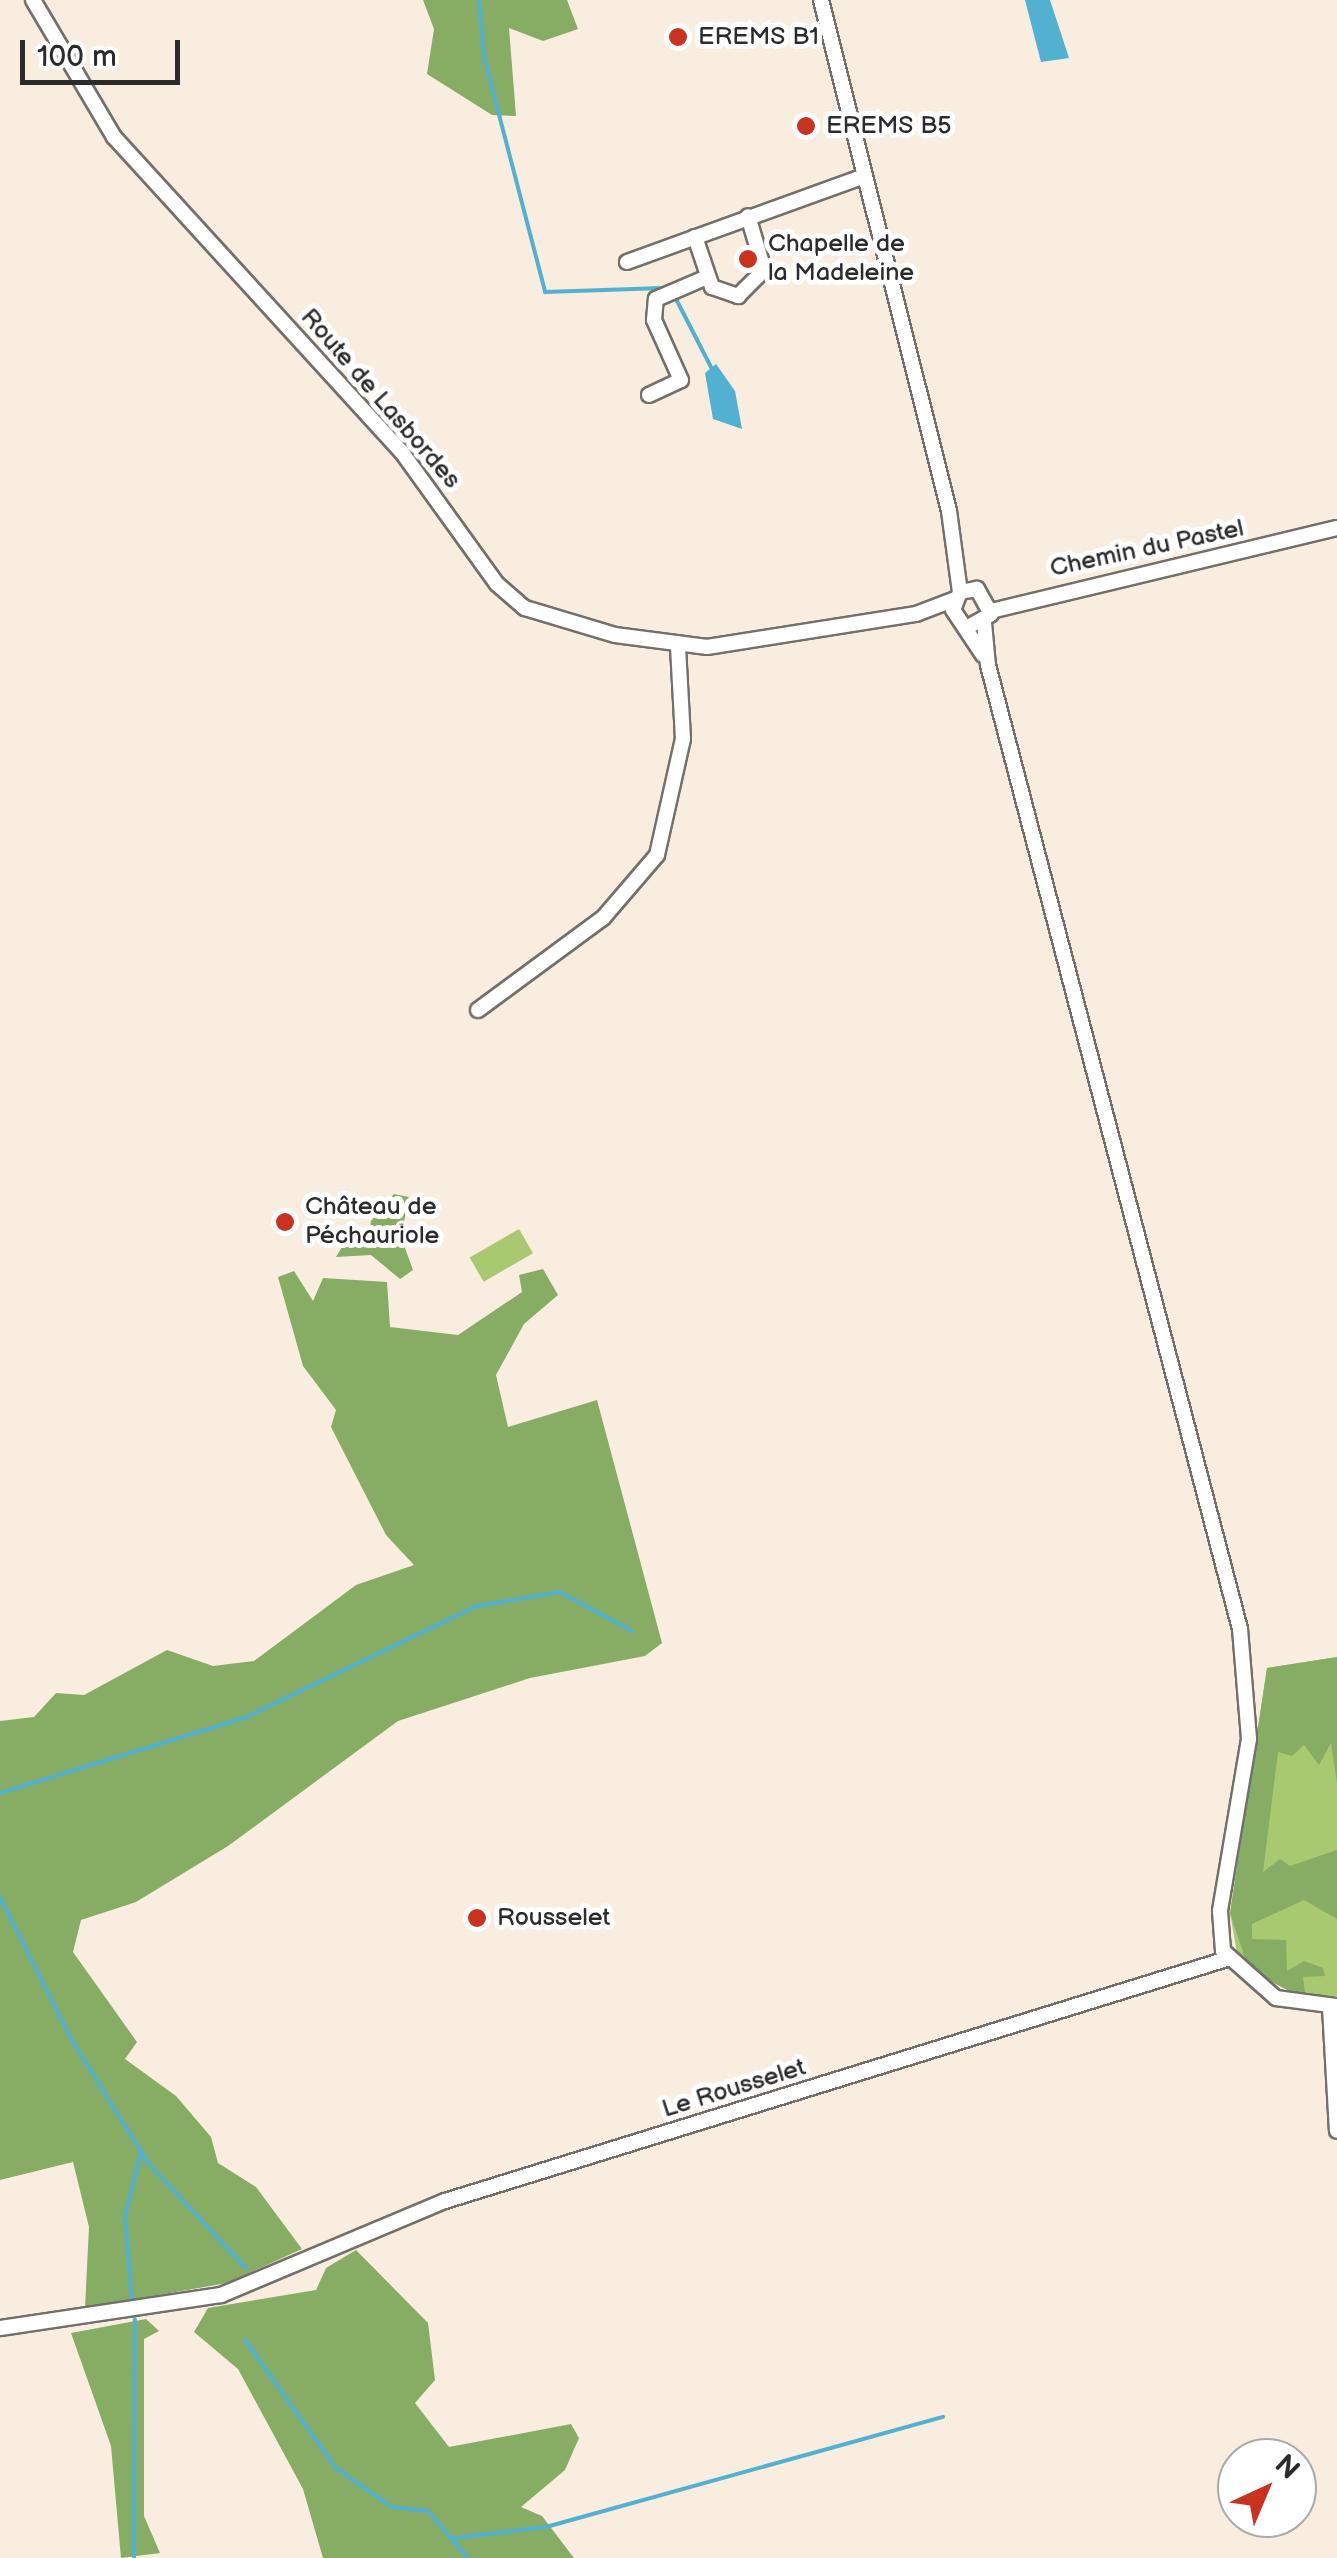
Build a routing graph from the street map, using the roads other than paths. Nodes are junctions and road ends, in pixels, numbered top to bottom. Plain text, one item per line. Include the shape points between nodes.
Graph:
1 (32, 0) edge
2 (821, 0) edge
3 (865, 176) junction
4 (748, 216) junction
5 (695, 237) junction
6 (627, 262) dead end
7 (706, 277) junction
8 (649, 395) dead end
9 (1337, 520) edge
10 (1337, 528) edge
11 (1275, 543) junction
12 (959, 552) junction
13 (958, 596) junction
14 (985, 605) junction
15 (916, 614) junction
16 (955, 616) junction
17 (968, 626) junction
18 (678, 646) junction
19 (988, 665) junction
20 (478, 1010) dead end
21 (1227, 1959) junction
22 (1334, 2006) edge
23 (1337, 2128) edge
24 (0, 2328) edge

1 - 18 street, Route de Lasbordes via 106,126 401,451 507,594 554,620
2 - 3 street
3 - 4 street
3 - 12 street
4 - 5 street
4 - 7 street via 764,257 760,280 726,297
5 - 6 street
5 - 7 street
7 - 8 street via 656,300 654,320 680,380
9 - 11 street, Chemin du Pastel
10 - 11 street, Chemin du Pastel
11 - 14 street, Chemin du Pastel
12 - 13 street
12 - 14 street
13 - 14 street, Chemin du Pastel
13 - 15 street, Route de Lasbordes
13 - 16 street
14 - 17 street, Chemin du Pastel
14 - 19 street
15 - 16 street, Route de Lasbordes
15 - 18 street, Route de Lasbordes
16 - 17 street
17 - 19 street
18 - 20 street via 680,768 658,854 603,918
19 - 21 street via 1240,1629 1249,1739 1220,1911
21 - 22 street via 1276,1998
21 - 24 street, Le Rousselet via 445,2200 262,2282
22 - 23 street

